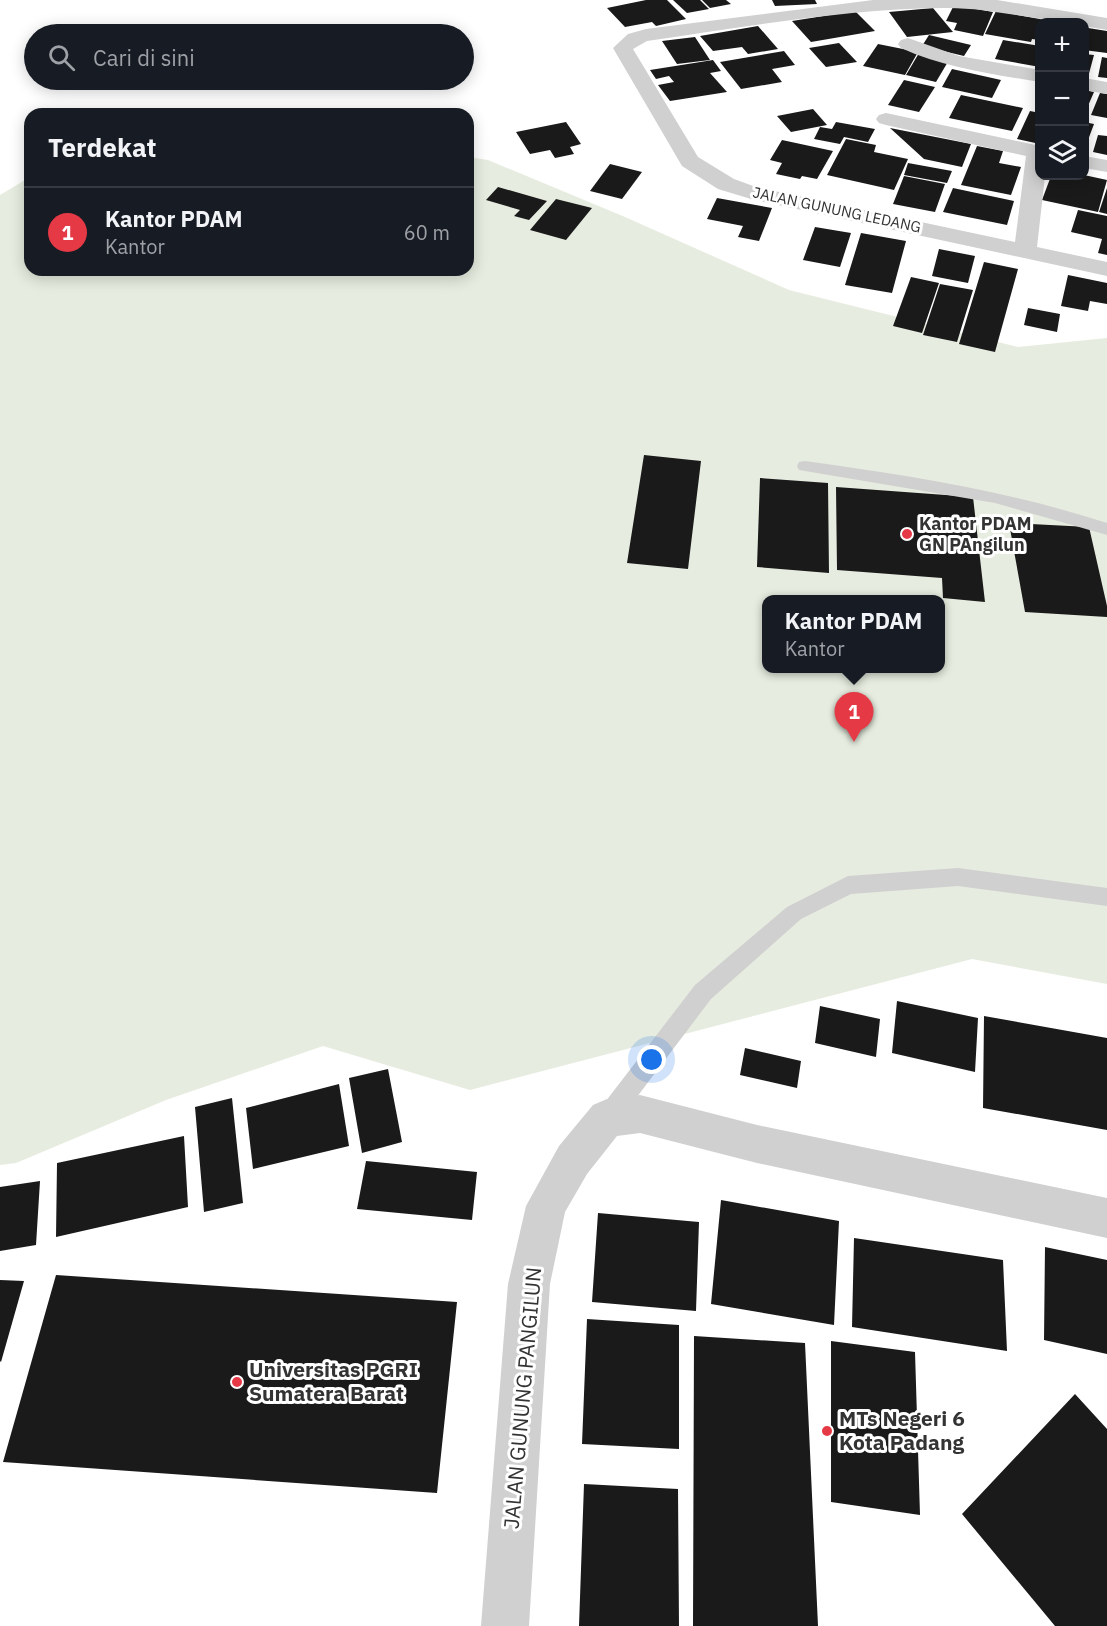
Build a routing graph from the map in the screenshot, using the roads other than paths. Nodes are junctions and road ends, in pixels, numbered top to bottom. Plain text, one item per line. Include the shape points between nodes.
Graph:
1 (1081, 0) edge
2 (1100, 23) edge
3 (908, 44) dead end
4 (1035, 75) edge
5 (1089, 85) edge
6 (1107, 88) edge
7 (886, 119) dead end
8 (1035, 151) edge
9 (1089, 163) edge
10 (1107, 166) edge
11 (1035, 173) edge
12 (1024, 250) junction
13 (1107, 269) edge
14 (805, 466) dead end
15 (1107, 529) edge
16 (1107, 897) edge
17 (607, 1118) junction
18 (1107, 1218) edge
19 (505, 1626) edge

1 - 2 street
2 - 12 street, JALAN GUNUNG LEDANG via 968,3 867,7 646,35 623,48 690,161 726,184
3 - 4 street via 936,56
5 - 6 street
7 - 8 street
9 - 10 street
11 - 12 street
12 - 13 street, JALAN GUNUNG LEDANG
14 - 15 lane via 997,497
16 - 17 lane via 958,877 848,885 794,913 703,992
17 - 18 street via 640,1114 757,1144
17 - 19 street, JALAN GUNUNG PANGILUN via 573,1160 546,1206 529,1284

